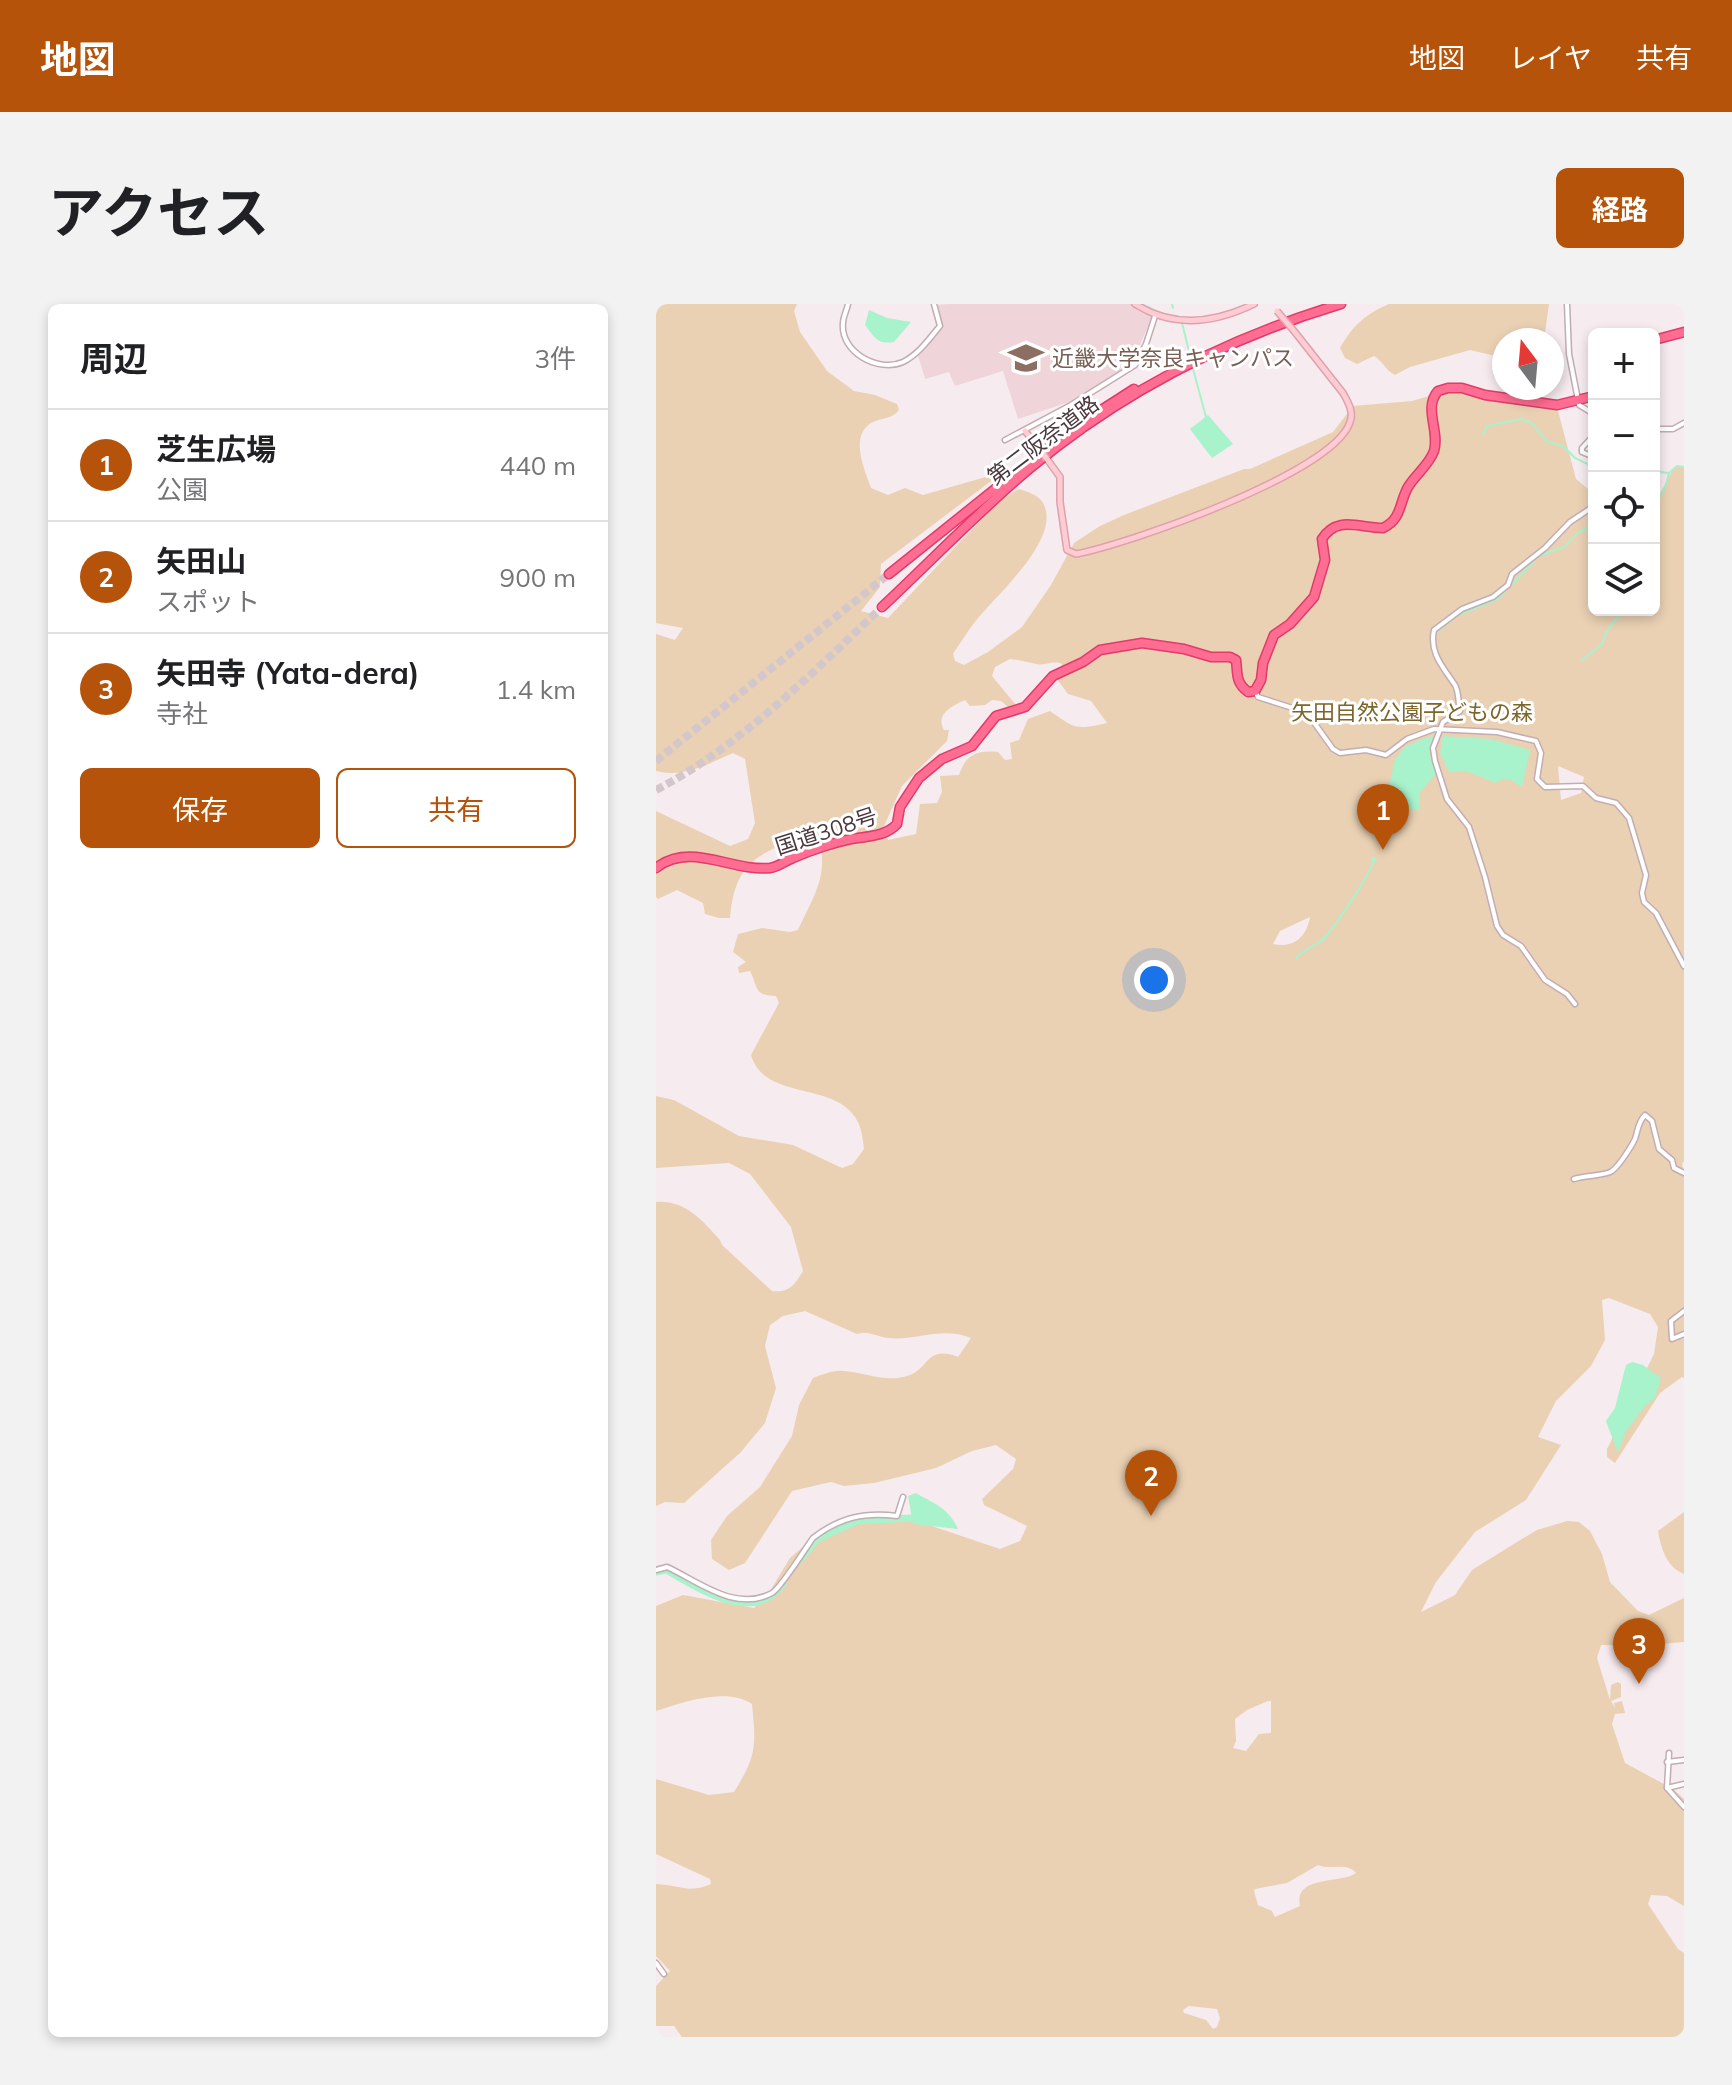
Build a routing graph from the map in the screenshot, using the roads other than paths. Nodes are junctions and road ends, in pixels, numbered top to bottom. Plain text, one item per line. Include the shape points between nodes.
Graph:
1 (848, 304) edge
2 (934, 304) edge
3 (1135, 304) edge
4 (1254, 304) edge
5 (1272, 304) edge
6 (1322, 304) edge
7 (1341, 304) edge
8 (1567, 304) edge
9 (1155, 316) junction
10 (1684, 332) edge
11 (1660, 338) edge
12 (1588, 398) edge
13 (1578, 401) junction
14 (1588, 410) edge
15 (1684, 423) edge
16 (1660, 429) edge
17 (1025, 431) junction
18 (1005, 440) dead end
19 (1588, 510) edge
20 (889, 574) tunnel mouth
21 (882, 607) tunnel mouth
22 (1255, 691) junction
23 (1440, 730) junction
24 (656, 868) edge
25 (1684, 966) edge
26 (1575, 1004) dead end
27 (1684, 1173) edge
28 (1574, 1179) dead end
29 (1684, 1311) edge
30 (1684, 1334) edge
31 (903, 1497) dead end
32 (656, 1570) edge
33 (1669, 1753) dead end
34 (1684, 1760) edge
35 (1667, 1762) junction
36 (1684, 1784) edge
37 (1667, 1788) junction
38 (1684, 1807) edge
39 (656, 1963) edge
40 (664, 1974) dead end

1 - 2 street via 842,325 849,342 870,363 883,365 900,363 917,352 940,326
3 - 9 street
4 - 9 street via 1206,320
5 - 17 street, bridge via 1343,393 1351,415 1343,435 1287,477 1175,523 1076,554 1067,550 1063,535 1060,477
6 - 20 highway, 第二阪奈道路 via 1218,344 1116,400 1032,459
7 - 21 highway, 第二阪奈道路 via 1197,360 1089,424 1009,486
8 - 13 street
9 - 17 street via 1135,365
10 - 11 highway
12 - 13 highway
13 - 14 street
13 - 22 highway via 1557,405 1462,388 1436,393 1431,406 1434,452 1408,486 1397,517 1383,528 1338,525 1327,531 1316,594 1274,635
15 - 16 street
17 - 18 street
19 - 23 street via 1512,574 1493,597 1462,609 1434,630 1436,658 1457,687 1460,711
22 - 23 street via 1258,697 1302,711 1340,753 1366,750 1386,755 1422,732
22 - 24 highway, 国道308号 via 1248,692 1238,682 1233,658 1147,644 1104,648 1053,676 1025,707 996,716 972,746 942,759 919,778 892,829 774,867 697,856 675,858
23 - 25 street via 1497,732 1536,741 1541,753 1537,779 1545,787 1583,786 1596,798 1616,803 1634,830 1646,875 1644,902 1656,913
23 - 26 street via 1433,748 1435,761 1447,799 1469,827 1497,926 1521,946 1545,980
27 - 28 street via 1659,1149 1652,1121 1645,1115 1615,1170
29 - 30 street via 1671,1321 1672,1339
31 - 32 street via 897,1516 873,1513 822,1531 774,1593 747,1600 726,1596 667,1567
33 - 35 street
34 - 35 street
35 - 37 street
36 - 37 street
37 - 38 street
39 - 40 street

